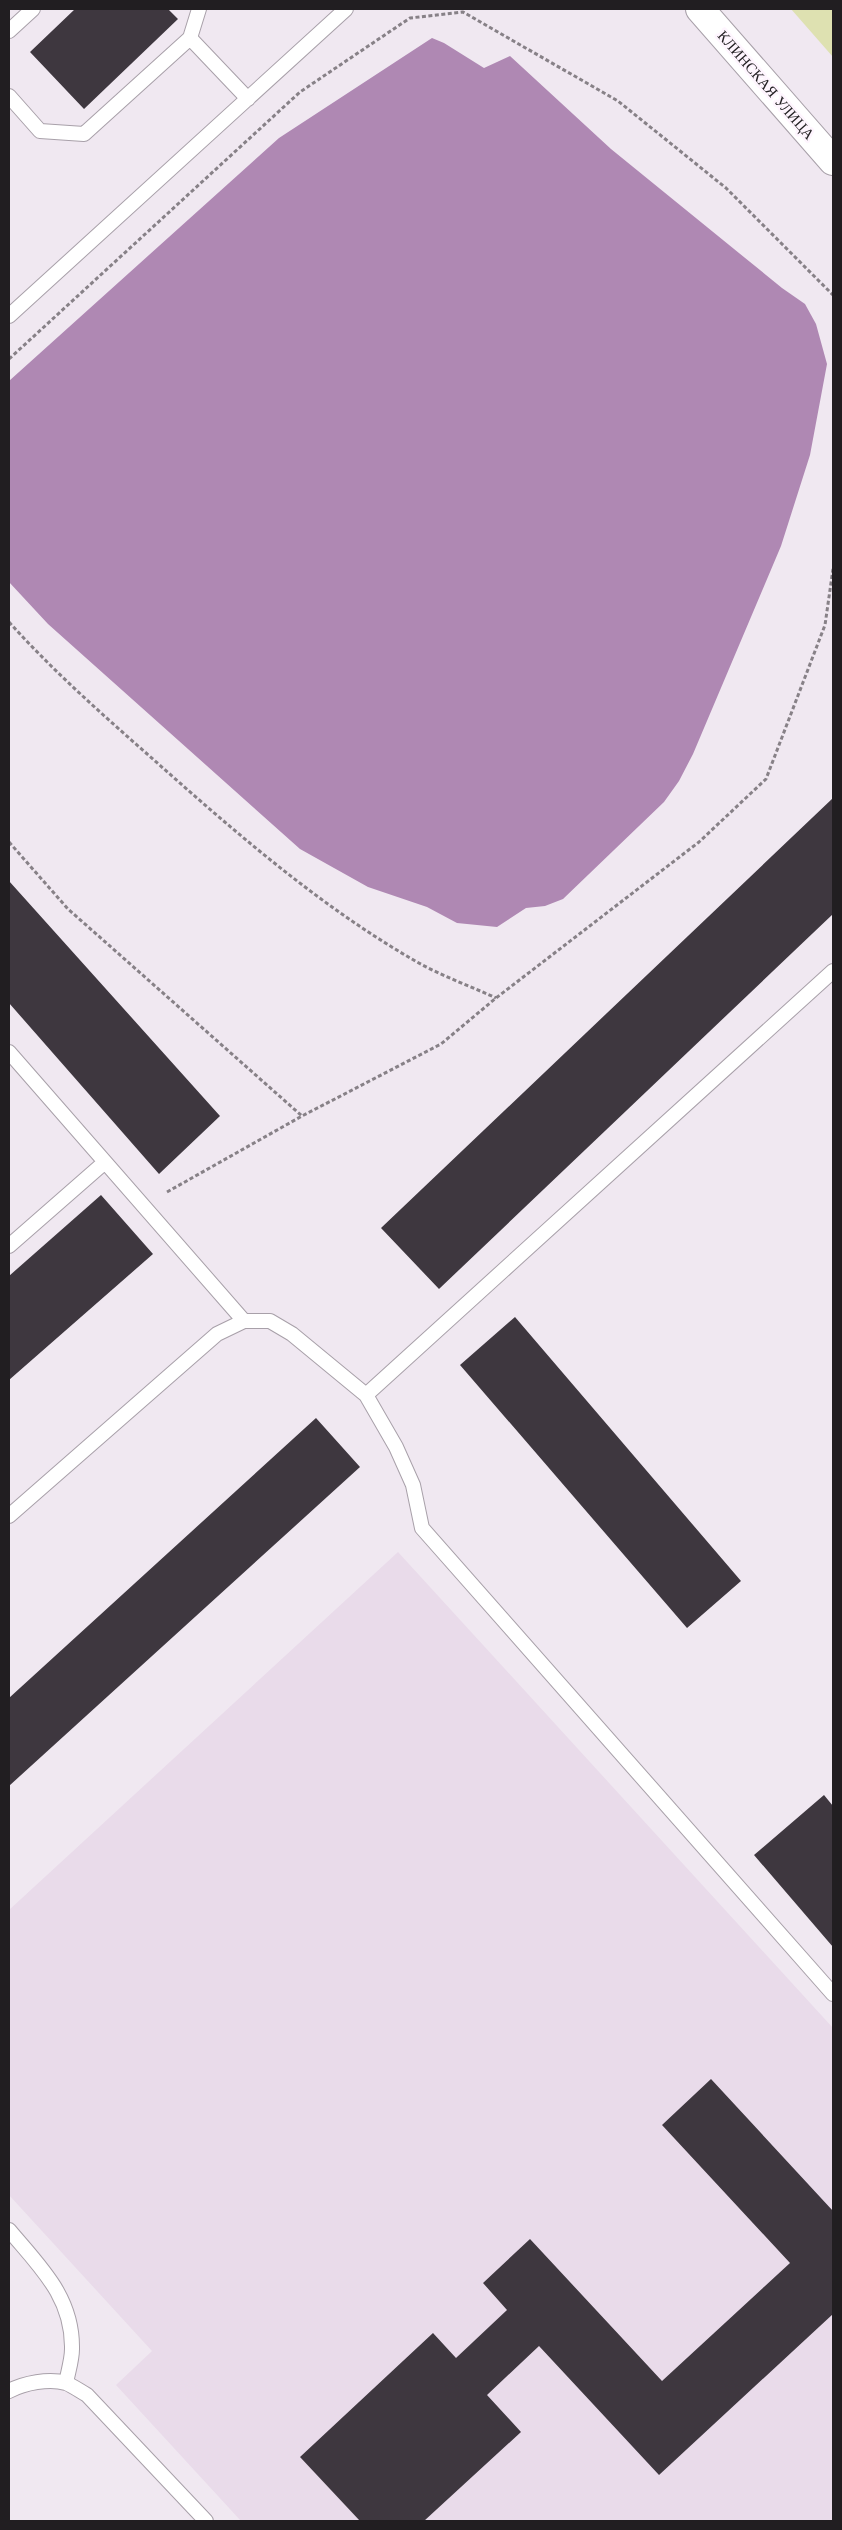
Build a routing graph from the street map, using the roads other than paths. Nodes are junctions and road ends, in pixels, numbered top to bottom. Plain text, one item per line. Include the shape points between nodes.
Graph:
1 (33, 9) edge
2 (199, 9) edge
3 (346, 9) edge
4 (700, 9) edge
5 (9, 31) edge
6 (190, 38) junction
7 (9, 96) edge
8 (248, 99) junction
9 (833, 161) edge
10 (9, 316) edge
11 (833, 970) edge
12 (9, 1052) edge
13 (105, 1162) junction
14 (9, 1246) edge
15 (244, 1321) junction
16 (366, 1396) junction
17 (9, 1516) edge
18 (833, 1994) edge
19 (9, 2230) edge
20 (66, 2383) junction
21 (9, 2391) edge
22 (206, 2521) edge

1 - 5 lane
2 - 6 lane
3 - 8 lane
4 - 9 street, КЛИНСКАЯ УЛИЦА
6 - 7 lane via 84,134 40,131
6 - 8 lane
8 - 10 lane
11 - 16 lane
12 - 13 lane
13 - 14 lane
13 - 15 lane
15 - 16 lane via 270,1321 292,1334
15 - 17 lane via 217,1334
16 - 18 lane via 396,1447 413,1485 422,1528
19 - 20 lane via 55,2285 68,2314 72,2350
20 - 21 lane via 43,2382
20 - 22 lane via 87,2395 107,2414

